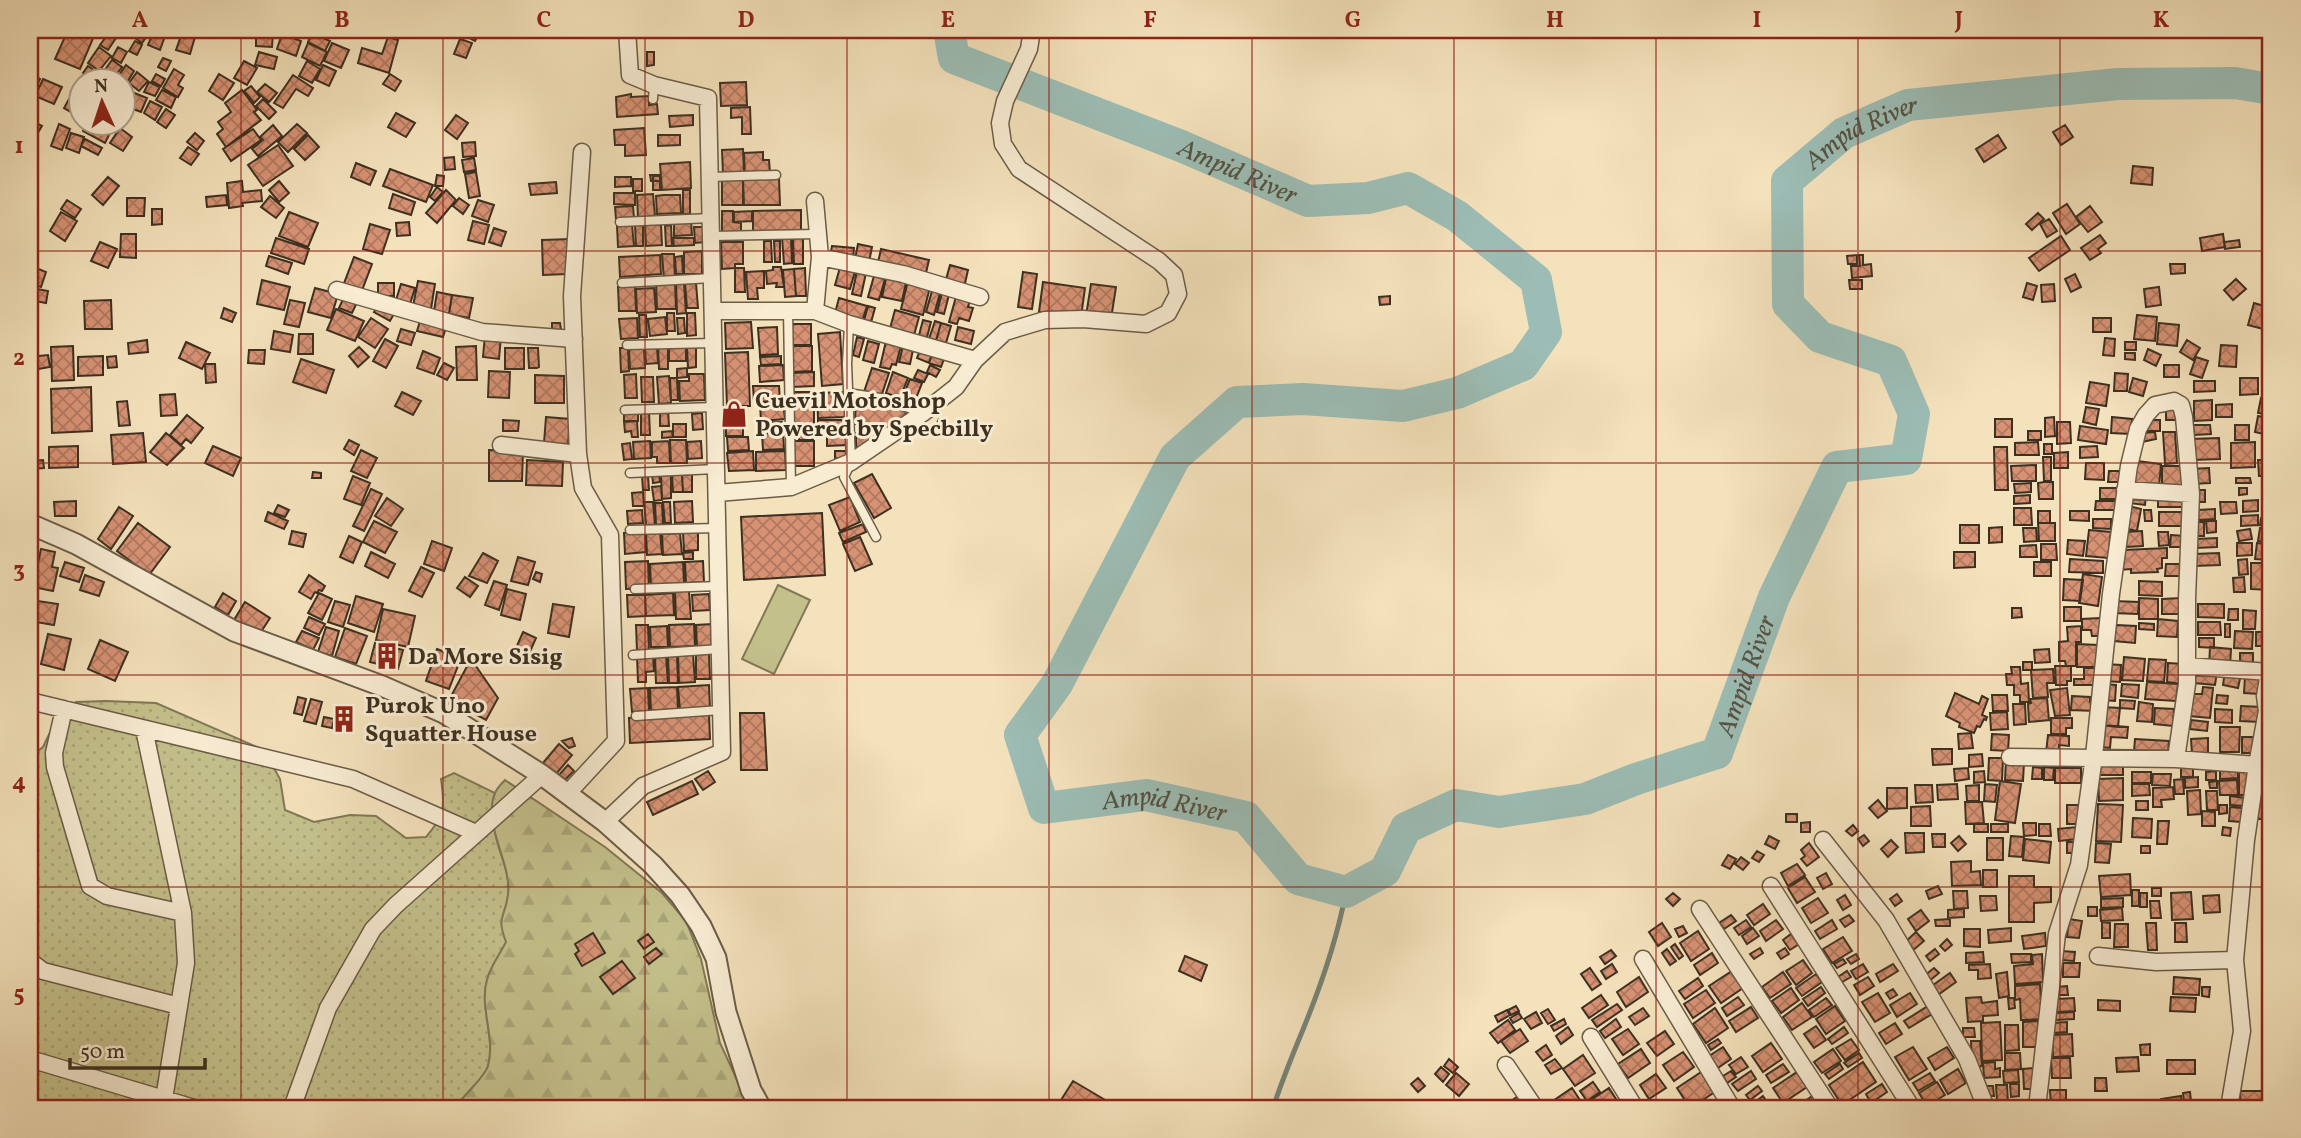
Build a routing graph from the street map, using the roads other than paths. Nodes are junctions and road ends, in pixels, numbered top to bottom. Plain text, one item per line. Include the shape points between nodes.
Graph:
1 (627, 30) edge
2 (1032, 30) edge
3 (582, 152) dead end
4 (776, 175) dead end
5 (710, 177) junction
6 (815, 201) dead end
7 (711, 218) junction
8 (620, 222) dead end
9 (818, 234) junction
10 (712, 236) junction
11 (820, 257) junction
12 (712, 278) junction
13 (622, 283) dead end
14 (337, 290) dead end
15 (980, 297) dead end
16 (788, 310) junction
17 (713, 311) junction
18 (815, 311) junction
19 (849, 324) junction
20 (573, 340) junction
21 (714, 344) junction
22 (627, 345) dead end
23 (975, 360) junction
24 (848, 393) junction
25 (715, 407) junction
26 (625, 410) dead end
27 (923, 413) junction
28 (501, 445) dead end
29 (578, 454) junction
30 (851, 463) junction
31 (716, 469) junction
32 (630, 473) dead end
33 (790, 487) junction
34 (2125, 490) junction
35 (717, 493) junction
36 (2191, 494) junction
37 (30, 524) edge
38 (718, 528) junction
39 (631, 530) dead end
40 (876, 537) dead end
41 (719, 586) junction
42 (635, 589) dead end
43 (720, 649) junction
44 (633, 655) dead end
45 (2187, 666) junction
46 (2270, 666) edge
47 (30, 701) edge
48 (64, 709) junction
49 (721, 710) junction
50 (636, 716) dead end
51 (144, 729) junction
52 (2094, 756) junction
53 (2010, 757) dead end
54 (2176, 759) junction
55 (2257, 765) junction
56 (542, 775) junction
57 (567, 794) junction
58 (605, 822) junction
59 (476, 833) junction
60 (1824, 840) dead end
61 (1770, 886) dead end
62 (1700, 909) dead end
63 (183, 914) junction
64 (2098, 956) dead end
65 (1643, 959) dead end
66 (2235, 960) junction
67 (30, 961) edge
68 (179, 1006) junction
69 (1591, 1037) dead end
70 (30, 1059) edge
71 (1506, 1065) dead end
72 (164, 1099) junction
73 (194, 1108) edge
74 (292, 1108) edge
75 (761, 1108) edge
76 (1535, 1108) edge
77 (1635, 1108) edge
78 (1732, 1108) edge
79 (1830, 1108) edge
80 (1912, 1108) edge
81 (1986, 1108) edge
82 (2037, 1108) edge
83 (2229, 1108) edge

1 - 5 street via 630,75 653,92 708,98
2 - 23 street via 1029,49 1004,101 1003,144 1019,169 1159,261 1174,275 1178,294 1168,313 1146,324 1045,320 1005,332
3 - 20 street
4 - 5 lane
5 - 7 street
6 - 9 street
7 - 8 lane
7 - 10 street
9 - 10 lane
9 - 11 street
10 - 12 street
11 - 15 street
11 - 18 street
12 - 13 lane
12 - 17 street
14 - 20 street via 482,331
16 - 17 street
16 - 18 street
16 - 33 lane
17 - 21 street
18 - 19 street
19 - 23 street
19 - 24 lane
20 - 29 street
21 - 22 lane
21 - 25 street
23 - 27 street via 956,387
24 - 27 lane
24 - 30 lane
25 - 26 lane
25 - 31 street
27 - 30 street
28 - 29 street
29 - 57 street via 583,488 610,535 616,741
30 - 33 street
30 - 40 lane via 844,477
31 - 32 lane
31 - 35 street
33 - 35 street
34 - 36 street
34 - 36 street via 2138,429 2155,405 2174,401 2181,405 2184,417
34 - 52 street
35 - 38 street
36 - 45 street
37 - 56 street via 76,544 234,631 444,713
38 - 39 lane
38 - 41 street
41 - 42 lane
41 - 43 street
43 - 44 lane
43 - 49 street
45 - 46 street
45 - 54 street
46 - 55 street
47 - 48 street
48 - 51 street
48 - 63 street via 55,766 90,886 107,896
49 - 50 lane
49 - 58 street via 722,752 643,786
51 - 59 street via 353,779
51 - 63 street
52 - 53 street
52 - 54 street
52 - 82 street via 2079,865 2057,934
54 - 55 street
55 - 66 street
56 - 57 street
56 - 59 street
57 - 58 street
58 - 75 street via 653,865 701,926 716,958 726,1012
59 - 74 street via 373,929 328,1008
60 - 81 street via 1886,920 1967,1059
61 - 80 street
62 - 79 street
63 - 68 street via 186,963
64 - 66 street via 2156,962
65 - 78 street
66 - 83 street via 2242,1031
67 - 68 street via 43,971
68 - 72 street
69 - 77 street
70 - 72 street
71 - 76 street
72 - 73 street

